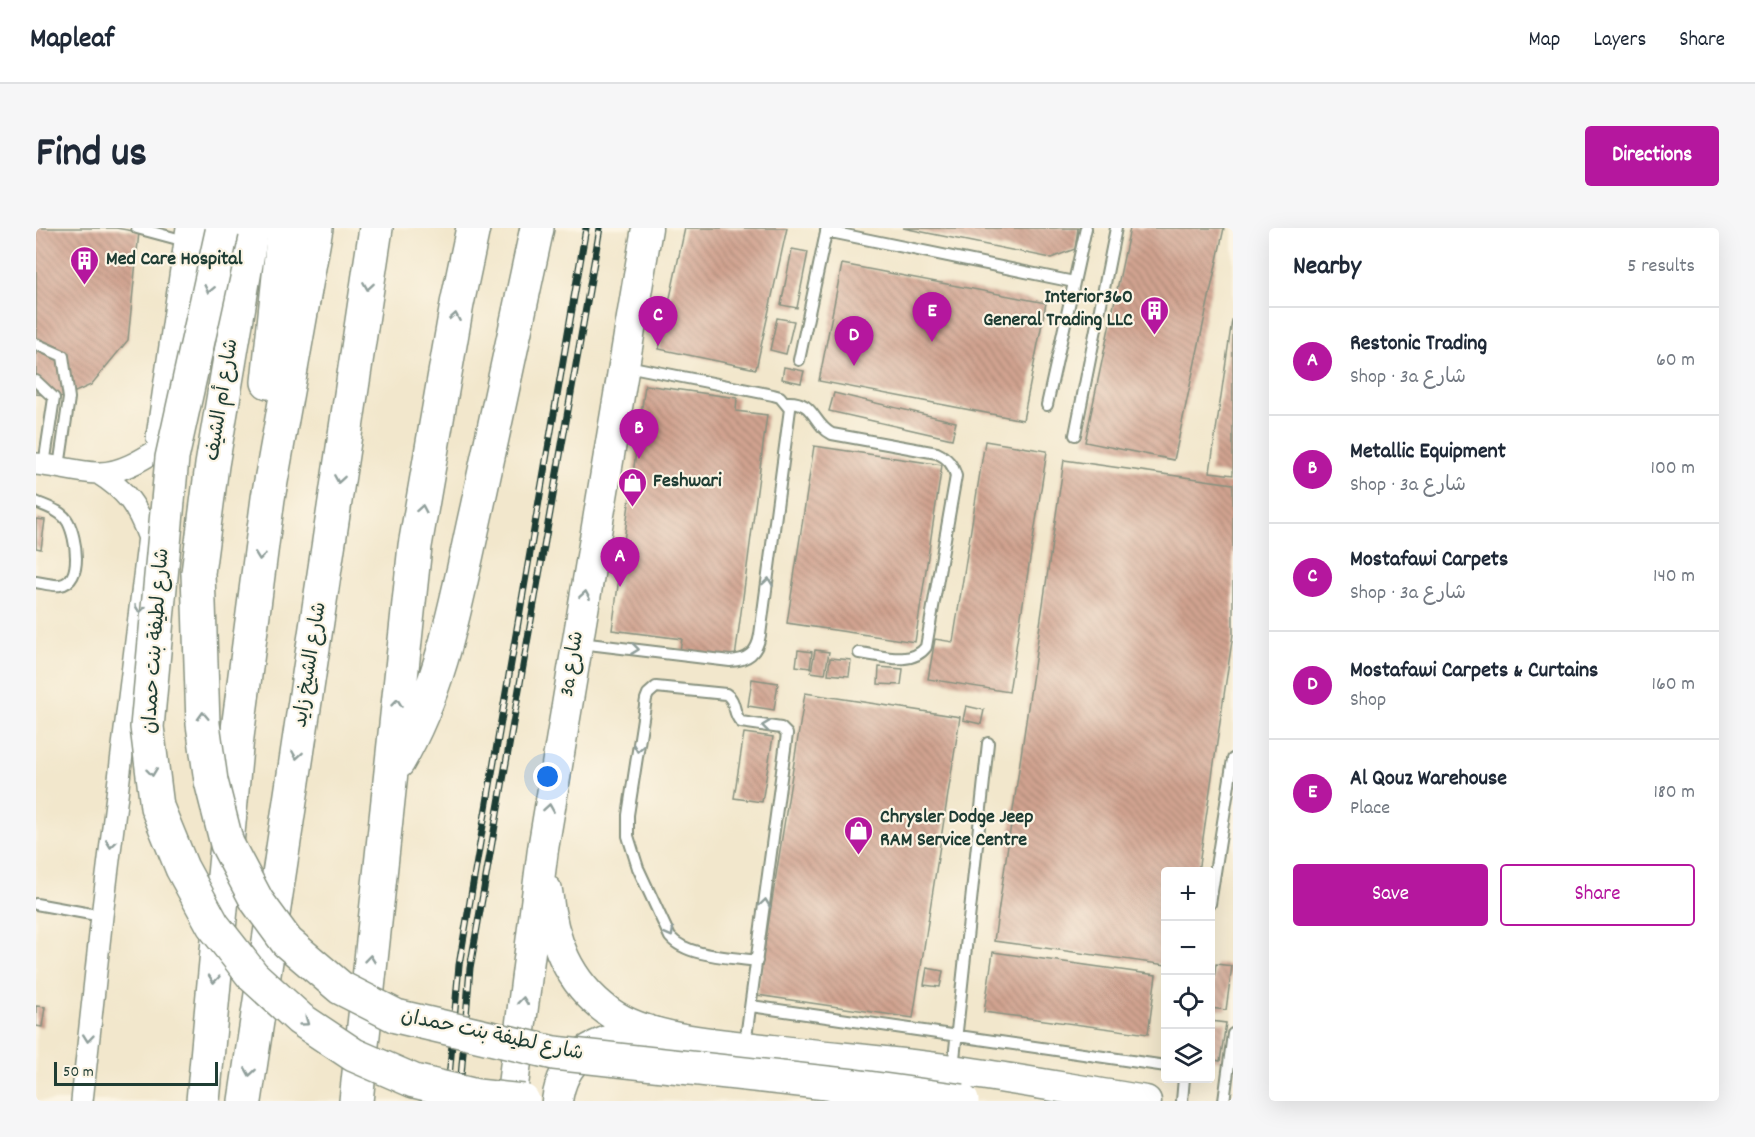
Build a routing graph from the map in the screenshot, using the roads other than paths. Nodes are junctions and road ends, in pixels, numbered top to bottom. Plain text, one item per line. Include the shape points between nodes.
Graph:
1 (137, 228) edge
2 (284, 228) edge
3 (316, 228) edge
4 (376, 228) edge
5 (472, 228) edge
6 (537, 228) edge
7 (647, 228) edge
8 (1086, 228) edge
9 (1116, 228) edge
10 (826, 229) edge
11 (217, 231) edge
12 (1074, 282) junction
13 (36, 344) edge
14 (799, 360) dead end
15 (624, 365) junction
16 (36, 381) edge
17 (786, 402) junction
18 (1047, 405) dead end
19 (1075, 435) dead end
20 (162, 447) junction
21 (46, 465) edge
22 (98, 473) junction
23 (268, 498) junction
24 (36, 502) edge
25 (149, 538) junction
26 (198, 573) joint
27 (36, 582) edge
28 (577, 642) junction
29 (859, 653) dead end
30 (988, 743) dead end
31 (1233, 759) edge
32 (389, 777) junction
33 (543, 849) junction
34 (1215, 872) edge
35 (36, 904) edge
36 (102, 916) junction
37 (757, 961) junction
38 (751, 1006) junction
39 (642, 1029) junction
40 (957, 1035) junction
41 (1232, 1041) edge
42 (745, 1047) junction
43 (1161, 1065) edge
44 (953, 1070) junction
45 (1184, 1083) edge
46 (82, 1101) edge
47 (203, 1101) edge
48 (245, 1101) edge
49 (356, 1101) edge
50 (511, 1101) edge
51 (523, 1101) edge
52 (557, 1101) edge
53 (962, 1101) edge
54 (1146, 1101) edge
55 (1182, 1101) edge
56 (1224, 1101) edge

1 - 11 lane
2 - 23 main road via 267,409
3 - 23 main road
4 -> 48 main road, شارع الشيخ زايد
32 -> 5 main road via 415,546
6 - 32 main road via 450,633 428,703
7 - 15 street, 3a شارع
8 - 12 lane
9 - 19 lane
10 - 12 lane
10 - 14 lane
11 - 20 main road
11 - 26 main road, شارع أم الشيف via 212,465
11 -> 51 main road, شارع لطيفة بنت حمدان, bridge via 172,458 147,727 157,807 182,868 213,925 253,976 300,1019 354,1055 414,1081 477,1096
12 - 18 lane
13 - 21 lane via 63,356 69,398
15 - 17 lane via 773,395
28 -> 15 street, 3a شارع
16 - 21 lane via 54,398
28 -> 17 lane via 730,661 751,655 758,646 762,624 790,416
17 - 29 lane via 806,406 832,434 937,453 954,468 956,476 926,646 909,658
20 - 22 street via 132,464
20 - 25 street
21 - 22 street
22 - 25 street via 130,499
23 -> 47 main road via 237,737
24 - 27 lane via 68,521 76,549 73,576 67,583
25 -> 36 street
53 -> 26 main road, شارع لطيفة بنت حمدان, bridge via 554,1053 396,1016 340,988 287,942 257,901 227,844 211,781 203,724
33 -> 28 street, 3a شارع
30 - 40 lane
31 - 34 lane
49 -> 32 main road
33 - 39 street via 551,924 561,953 592,997 611,1013
50 -> 33 street, 3a شارع
35 - 36 lane
36 -> 46 street
37 -> 37 lane via 787,734 781,728 741,722 726,694 656,687 646,699 628,815 634,858 675,943 688,950
37 - 38 lane
38 - 40 lane
38 - 42 lane
39 - 42 street
39 - 52 street via 592,1046 581,1054 563,1076
40 - 43 lane
40 - 44 lane
41 - 56 lane
42 - 44 street
44 - 54 street
45 - 55 lane

